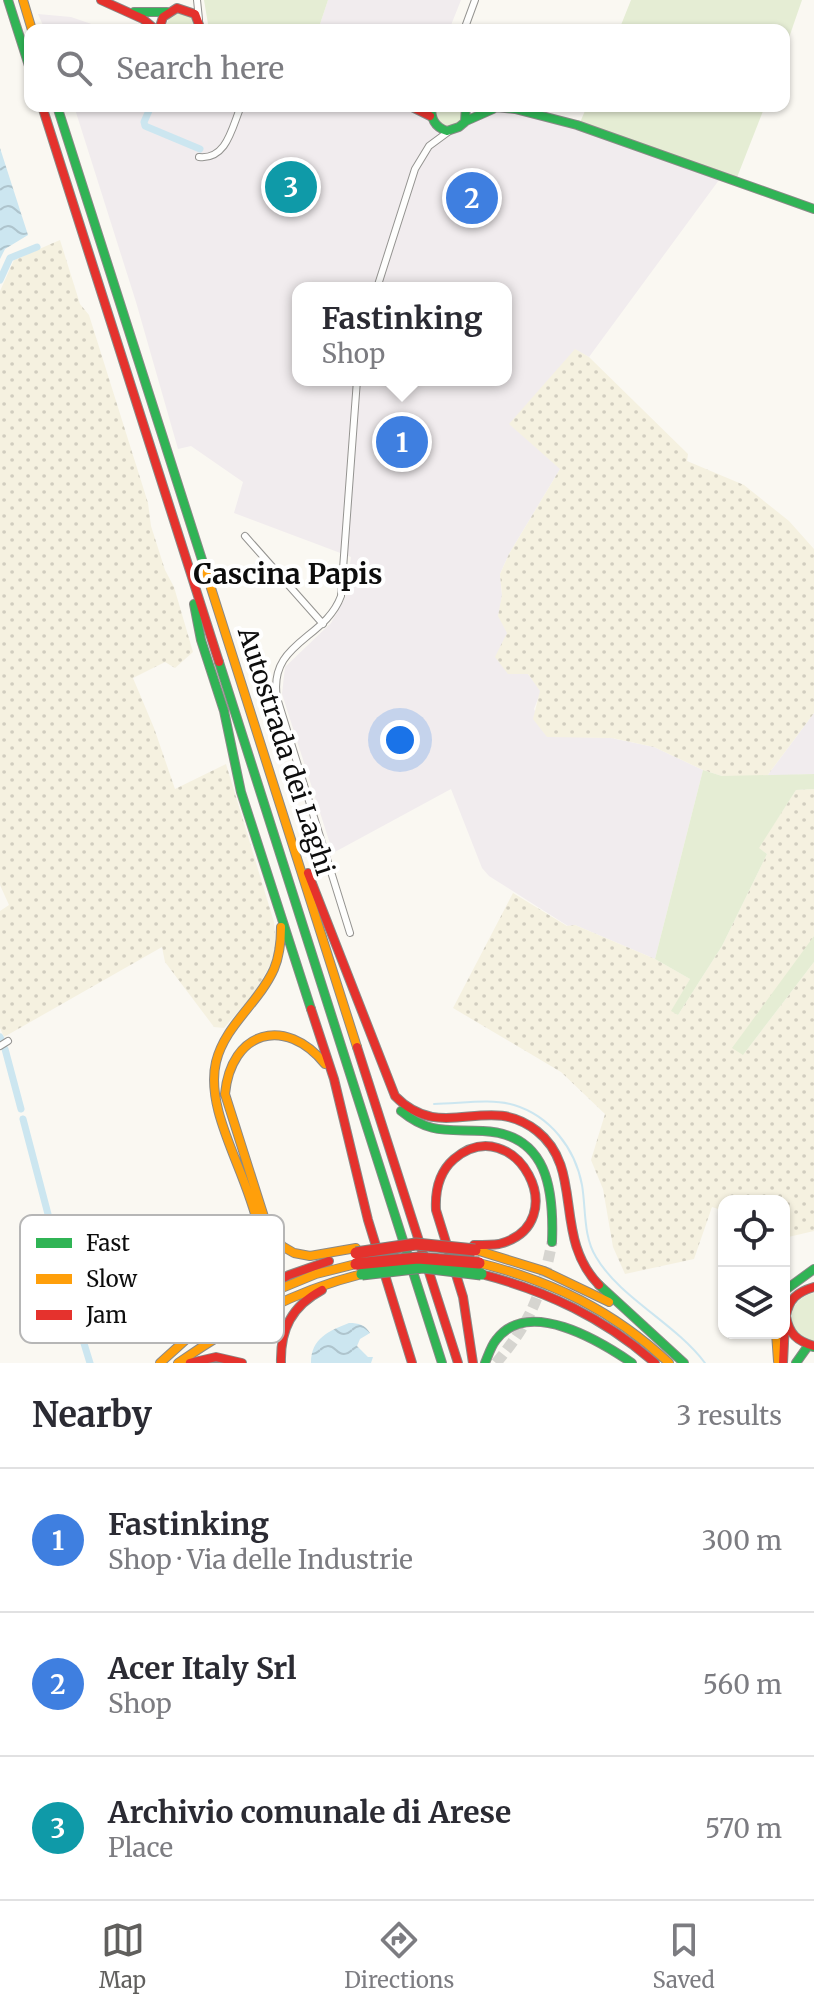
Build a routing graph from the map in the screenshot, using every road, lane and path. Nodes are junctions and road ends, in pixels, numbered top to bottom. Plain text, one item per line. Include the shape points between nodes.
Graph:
1 (8, 0) edge
2 (23, 0) edge
3 (101, 0) edge
4 (187, 0) edge
5 (197, 0) edge
6 (475, 0) edge
7 (125, 10) junction
8 (172, 10) junction
9 (30, 24) edge
10 (148, 24) edge
11 (160, 24) edge
12 (200, 24) edge
13 (201, 24) edge
14 (466, 24) edge
15 (24, 50) edge
16 (44, 112) edge
17 (59, 112) edge
18 (238, 112) edge
19 (466, 112) edge
20 (484, 112) edge
21 (527, 112) edge
22 (432, 116) edge
23 (465, 122) junction
24 (448, 132) junction
25 (429, 146) junction
26 (199, 157) dead end
27 (814, 209) edge
28 (379, 282) edge
29 (357, 386) edge
30 (245, 536) dead end
31 (184, 552) junction
32 (323, 624) junction
33 (286, 825) junction
34 (263, 861) junction
35 (350, 933) dead end
36 (365, 1024) junction
37 (8, 1041) dead end
38 (0, 1046) edge
39 (341, 1110) junction
40 (254, 1215) edge
41 (263, 1215) edge
42 (552, 1242) tunnel mouth
43 (284, 1247) edge
44 (474, 1247) junction
45 (359, 1264) junction
46 (480, 1269) junction
47 (814, 1269) edge
48 (284, 1279) edge
49 (284, 1287) edge
50 (790, 1287) edge
51 (814, 1287) edge
52 (284, 1298) edge
53 (790, 1300) edge
54 (398, 1313) junction
55 (284, 1328) edge
56 (648, 1330) junction
57 (790, 1330) edge
58 (777, 1339) edge
59 (783, 1339) edge
60 (182, 1343) edge
61 (189, 1343) edge
62 (209, 1343) edge
63 (812, 1346) edge
64 (160, 1363) edge
65 (178, 1363) edge
66 (190, 1363) edge
67 (242, 1363) edge
68 (412, 1363) edge
69 (420, 1363) edge
70 (442, 1363) edge
71 (458, 1363) edge
72 (473, 1363) edge
73 (485, 1363) edge
74 (632, 1363) edge
75 (655, 1363) edge
76 (669, 1363) edge
77 (684, 1363) edge
78 (781, 1363) edge
79 (796, 1363) edge

1 - 15 main road
2 - 9 main road
3 - 7 main road
4 - 8 street
5 - 13 street
6 - 14 street
7 - 8 main road
7 - 10 main road
8 - 11 main road
8 - 12 main road via 190,10
16 - 31 main road, Autostrada dei Laghi
17 - 33 main road, Autostrada dei Laghi
18 - 26 street via 221,152
19 - 23 main road
20 - 23 main road
21 - 27 main road
22 - 24 main road
22 - 25 street
23 - 24 main road
24 - 25 street
25 - 28 street via 412,177
29 - 32 street via 343,586 337,606
30 - 32 street
31 - 34 main road via 201,640
31 - 70 main road, Autostrada dei Laghi
32 - 35 street via 283,657 275,687
33 - 36 main road
33 - 71 main road, Autostrada dei Laghi
34 - 39 main road
34 - 40 main road via 281,925 281,955 264,990 225,1040 214,1077
36 - 42 main road via 388,1091 407,1117 443,1132 507,1135 537,1156 552,1190
36 - 56 main road via 391,1090 410,1111 440,1120 504,1116 547,1140 567,1183 573,1237 583,1266
37 - 38 street
39 - 41 main road via 323,1061 297,1038 258,1038 240,1050 229,1066 227,1105
39 - 54 main road
43 - 45 main road via 310,1257
44 - 45 main road, bridge via 378,1247
44 - 56 main road via 573,1282
44 - 72 main road via 507,1243 526,1227 535,1209 529,1172 498,1149 478,1148 456,1157 441,1175 435,1196 463,1297
45 - 46 main road, bridge
45 - 46 main road, bridge via 417,1256 456,1259
45 - 48 main road
45 - 49 main road
45 - 52 main road
45 - 55 main road via 298,1305
46 - 75 main road via 569,1303
46 - 76 main road via 537,1279 586,1300
47 - 50 main road
51 - 53 main road
54 - 68 main road
54 - 69 main road
56 - 77 main road
57 - 63 main road via 794,1338
58 - 78 main road
59 - 78 main road
60 - 64 main road
61 - 64 main road
62 - 65 main road
63 - 79 main road
66 - 67 main road via 213,1357
73 - 74 main road via 505,1331 535,1322 586,1334

